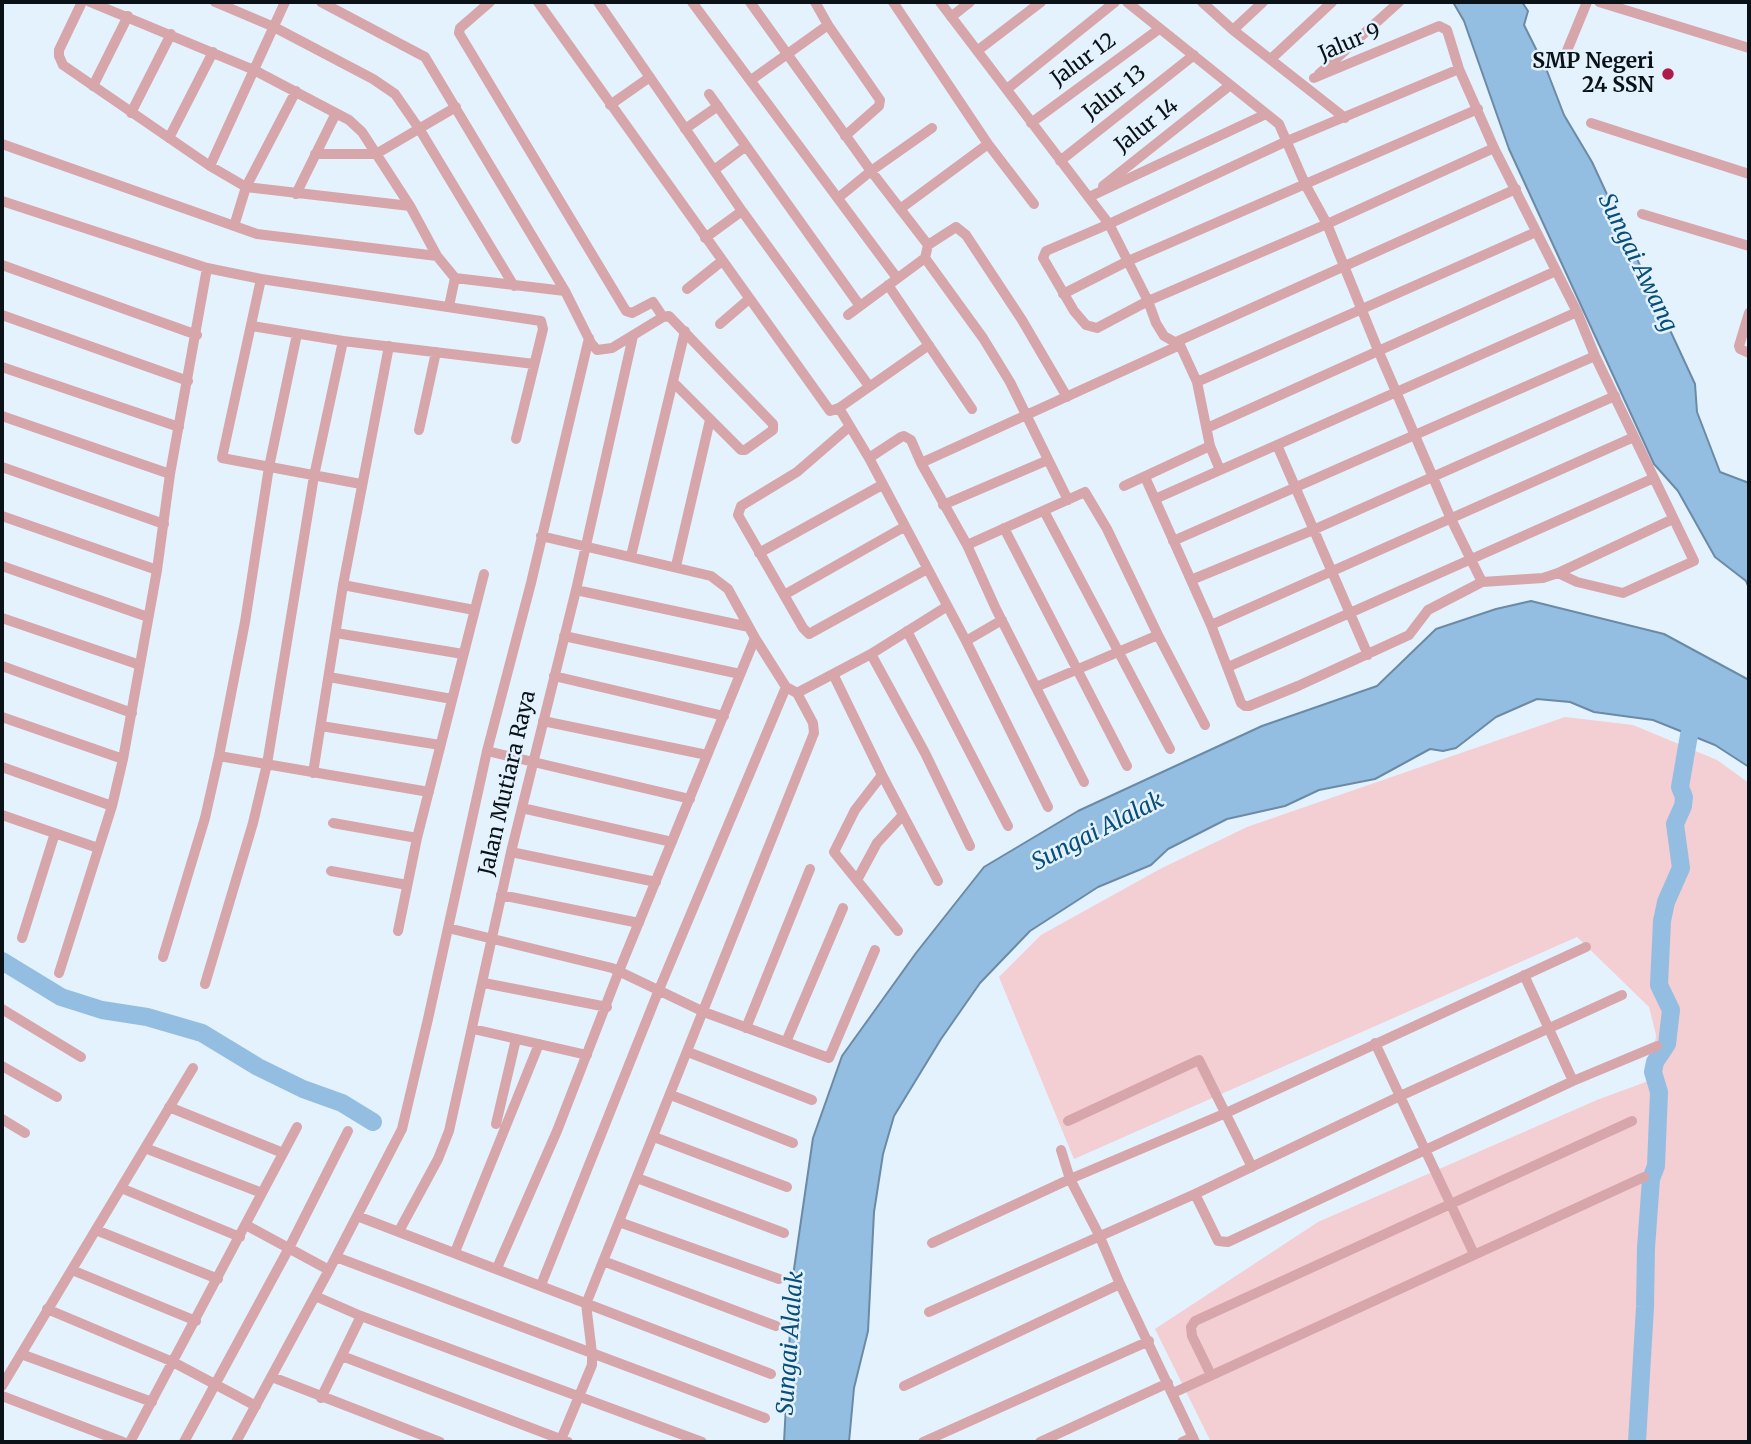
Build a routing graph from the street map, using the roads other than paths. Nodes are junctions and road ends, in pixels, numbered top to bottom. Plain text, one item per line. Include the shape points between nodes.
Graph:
1 (82, 2) edge
2 (90, 2) edge
3 (215, 2) edge
4 (285, 2) edge
5 (321, 2) edge
6 (490, 2) edge
7 (538, 2) edge
8 (598, 2) edge
9 (692, 2) edge
10 (750, 2) edge
11 (815, 2) edge
12 (893, 2) edge
13 (940, 2) edge
14 (970, 2) edge
15 (1041, 2) edge
16 (1115, 2) edge
17 (1126, 2) edge
18 (1202, 2) edge
19 (1264, 2) edge
20 (1332, 2) edge
21 (1399, 2) edge
22 (1587, 2) edge
23 (1599, 2) edge
24 (128, 16) junction
25 (951, 17) junction
26 (828, 25) junction
27 (274, 27) junction
28 (1159, 29) junction
29 (1233, 30) junction
30 (171, 34) junction
31 (1749, 48) edge
32 (976, 51) junction
33 (213, 52) junction
34 (786, 54) junction
35 (1194, 55) junction
36 (1272, 58) junction
37 (1564, 58) dead end
38 (1459, 69) junction
39 (254, 70) junction
40 (650, 77) junction
41 (751, 80) junction
42 (1310, 82) junction
43 (93, 86) junction
44 (1229, 86) junction
45 (1007, 89) junction
46 (296, 91) junction
47 (709, 94) dead end
48 (610, 105) junction
49 (718, 106) junction
50 (456, 107) junction
51 (1478, 109) junction
52 (131, 113) junction
53 (335, 113) junction
54 (1266, 114) junction
55 (1345, 118) junction
56 (1031, 123) junction
57 (1591, 123) dead end
58 (932, 128) dead end
59 (685, 129) junction
60 (420, 130) junction
61 (845, 136) junction
62 (169, 138) junction
63 (1287, 141) junction
64 (2, 144) edge
65 (988, 144) junction
66 (746, 146) junction
67 (1494, 148) junction
68 (316, 154) junction
69 (376, 154) junction
70 (1060, 161) junction
71 (210, 166) junction
72 (713, 170) junction
73 (871, 171) junction
74 (1749, 174) edge
75 (1305, 184) junction
76 (246, 187) junction
77 (1516, 189) junction
78 (296, 194) junction
79 (1088, 197) junction
80 (838, 198) junction
81 (2, 201) edge
82 (1034, 204) dead end
83 (410, 206) junction
84 (900, 209) junction
85 (742, 211) junction
86 (1642, 214) dead end
87 (1109, 224) junction
88 (1327, 224) junction
89 (234, 226) junction
90 (1536, 232) junction
91 (705, 239) junction
92 (928, 245) junction
93 (1749, 246) edge
94 (437, 256) junction
95 (925, 258) junction
96 (722, 261) junction
97 (1128, 261) junction
98 (2, 265) edge
99 (1342, 266) junction
100 (207, 268) junction
101 (1556, 271) junction
102 (455, 278) junction
103 (897, 278) junction
104 (261, 279) junction
105 (888, 285) junction
106 (513, 286) junction
107 (687, 289) dead end
108 (565, 291) junction
109 (1063, 294) junction
110 (749, 299) junction
111 (1147, 301) junction
112 (449, 306) junction
113 (860, 306) junction
114 (1361, 309) junction
115 (1577, 312) junction
116 (1749, 313) edge
117 (848, 314) dead end
118 (2, 315) edge
119 (663, 317) junction
120 (719, 324) dead end
121 (252, 326) junction
122 (685, 331) junction
123 (297, 334) junction
124 (197, 335) junction
125 (633, 336) junction
126 (589, 338) junction
127 (342, 341) junction
128 (1178, 344) junction
129 (929, 345) junction
130 (389, 346) junction
131 (1378, 350) junction
132 (436, 352) junction
133 (1749, 353) edge
134 (1595, 356) junction
135 (534, 364) junction
136 (2, 367) edge
137 (188, 381) junction
138 (674, 382) junction
139 (1197, 382) junction
140 (869, 386) junction
141 (1398, 393) junction
142 (1615, 396) junction
143 (1067, 397) junction
144 (839, 408) junction
145 (972, 409) dead end
146 (2, 416) edge
147 (1027, 416) junction
148 (710, 420) junction
149 (179, 427) junction
150 (849, 427) junction
151 (1207, 428) junction
152 (419, 430) dead end
153 (1416, 434) junction
154 (1634, 437) junction
155 (516, 439) dead end
156 (1277, 445) junction
157 (1210, 446) junction
158 (869, 458) junction
159 (1048, 460) junction
160 (921, 463) junction
161 (2, 467) edge
162 (268, 467) junction
163 (1220, 470) junction
164 (170, 474) junction
165 (314, 476) junction
166 (1435, 476) junction
167 (1145, 477) junction
168 (1654, 478) junction
169 (361, 484) junction
170 (882, 485) junction
171 (1124, 486) dead end
172 (1296, 486) junction
173 (1155, 499) junction
174 (1068, 500) junction
175 (943, 505) junction
176 (1044, 511) junction
177 (2, 516) edge
178 (1451, 519) junction
179 (1673, 519) junction
180 (164, 524) junction
181 (904, 527) junction
182 (1004, 528) junction
183 (1313, 530) junction
184 (541, 536) junction
185 (1173, 541) junction
186 (967, 545) junction
187 (586, 546) junction
188 (759, 553) junction
189 (631, 556) junction
190 (1472, 558) junction
191 (2, 566) edge
192 (676, 566) junction
193 (927, 569) junction
194 (157, 570) junction
195 (1333, 572) junction
196 (1558, 573) junction
197 (484, 575) dead end
198 (1191, 580) junction
199 (1482, 582) junction
200 (343, 585) junction
201 (576, 590) junction
202 (784, 595) junction
203 (946, 607) junction
204 (474, 610) junction
205 (1350, 612) junction
206 (148, 617) junction
207 (2, 618) edge
208 (1002, 620) junction
209 (1211, 625) junction
210 (750, 627) junction
211 (907, 631) junction
212 (336, 633) junction
213 (1158, 635) junction
214 (564, 636) junction
215 (755, 638) junction
216 (965, 641) junction
217 (1118, 651) junction
218 (463, 654) junction
219 (871, 654) junction
220 (1368, 655) junction
221 (140, 665) junction
222 (2, 667) edge
223 (1228, 667) junction
224 (1076, 670) junction
225 (740, 674) junction
226 (833, 674) junction
227 (554, 676) junction
228 (329, 677) junction
229 (786, 687) junction
230 (1035, 687) junction
231 (797, 692) junction
232 (452, 699) junction
233 (132, 713) junction
234 (724, 716) junction
235 (2, 717) edge
236 (543, 721) junction
237 (1205, 725) dead end
238 (321, 726) junction
239 (440, 745) junction
240 (1170, 749) dead end
241 (487, 751) junction
242 (707, 755) junction
243 (219, 756) junction
244 (123, 759) junction
245 (533, 763) junction
246 (267, 764) junction
247 (1127, 766) dead end
248 (2, 767) edge
249 (313, 773) junction
250 (882, 775) junction
251 (1084, 782) dead end
252 (429, 792) junction
253 (690, 799) junction
254 (112, 806) junction
255 (1048, 807) dead end
256 (522, 808) junction
257 (2, 815) edge
258 (903, 815) junction
259 (333, 822) dead end
260 (1008, 826) dead end
261 (55, 833) junction
262 (417, 838) junction
263 (672, 842) junction
264 (970, 846) dead end
265 (98, 848) junction
266 (511, 852) junction
267 (810, 869) dead end
268 (331, 871) dead end
269 (857, 880) junction
270 (938, 881) dead end
271 (656, 882) junction
272 (407, 885) junction
273 (501, 895) junction
274 (843, 908) dead end
275 (639, 923) junction
276 (448, 928) junction
277 (398, 931) dead end
278 (898, 931) dead end
279 (492, 937) junction
280 (22, 938) dead end
281 (1586, 947) dead end
282 (875, 950) dead end
283 (163, 957) dead end
284 (619, 971) junction
285 (59, 973) dead end
286 (1524, 975) junction
287 (205, 984) dead end
288 (484, 984) junction
289 (658, 992) junction
290 (1622, 995) dead end
291 (607, 1007) junction
292 (2, 1009) edge
293 (704, 1012) junction
294 (746, 1028) junction
295 (473, 1029) junction
296 (1549, 1029) junction
297 (516, 1039) junction
298 (786, 1042) junction
299 (1375, 1043) junction
300 (539, 1044) junction
301 (1657, 1046) dead end
302 (688, 1052) junction
303 (587, 1055) junction
304 (81, 1058) dead end
305 (2, 1066) edge
306 (193, 1068) dead end
307 (1573, 1081) junction
308 (671, 1095) junction
309 (57, 1097) dead end
310 (1398, 1097) junction
311 (812, 1100) dead end
312 (169, 1108) junction
313 (1226, 1113) junction
314 (2, 1119) edge
315 (1068, 1121) dead end
316 (1632, 1121) dead end
317 (496, 1124) dead end
318 (297, 1127) dead end
319 (348, 1131) dead end
320 (25, 1133) dead end
321 (654, 1137) junction
322 (793, 1143) dead end
323 (145, 1148) junction
324 (1060, 1150) dead end
325 (1424, 1150) junction
326 (283, 1153) junction
327 (1252, 1167) junction
328 (1644, 1177) dead end
329 (637, 1178) junction
330 (1070, 1179) junction
331 (787, 1187) dead end
332 (121, 1188) junction
333 (262, 1193) junction
334 (1195, 1194) junction
335 (1449, 1203) junction
336 (357, 1216) junction
337 (619, 1222) junction
338 (246, 1225) junction
339 (96, 1230) junction
340 (399, 1231) junction
341 (784, 1233) dead end
342 (1100, 1235) junction
343 (240, 1237) junction
344 (932, 1243) dead end
345 (289, 1248) junction
346 (455, 1252) junction
347 (1474, 1254) junction
348 (336, 1257) junction
349 (603, 1261) junction
350 (498, 1269) junction
351 (72, 1270) junction
352 (330, 1270) junction
353 (218, 1279) junction
354 (779, 1279) dead end
355 (1120, 1284) junction
356 (541, 1285) junction
357 (315, 1296) junction
358 (586, 1304) junction
359 (47, 1309) junction
360 (929, 1312) dead end
361 (361, 1316) junction
362 (196, 1321) junction
363 (776, 1326) dead end
364 (1149, 1341) junction
365 (592, 1353) junction
366 (21, 1354) junction
367 (342, 1356) junction
368 (173, 1362) junction
369 (771, 1374) dead end
370 (1211, 1375) junction
371 (272, 1377) junction
372 (214, 1385) junction
373 (904, 1385) dead end
374 (2, 1386) edge
375 (1170, 1388) junction
376 (2, 1396) edge
377 (580, 1396) junction
378 (321, 1398) junction
379 (152, 1402) junction
380 (256, 1406) junction
381 (765, 1418) dead end
382 (1194, 1440) edge
383 (563, 1441) edge
384 (123, 1442) edge
385 (130, 1442) edge
386 (184, 1442) edge
387 (236, 1442) edge
388 (440, 1442) edge
389 (702, 1442) edge
390 (923, 1442) edge
391 (1040, 1442) edge
392 (1181, 1442) edge

1 - 43 street via 59,56 63,65
2 - 24 street
3 - 27 street
4 - 27 street
5 - 50 street via 419,52
6 - 119 street via 459,33 626,311 632,313 653,302
7 - 48 street
8 - 40 street
9 - 41 street
10 - 34 street
11 - 26 street
12 - 65 street
13 - 25 street
14 - 25 street
15 - 32 street
16 - 45 street
17 - 28 street
18 - 29 street
19 - 29 street
20 - 36 street
21 - 42 street
22 - 37 street
23 - 31 street
24 - 30 street
24 - 43 street
25 - 32 street
26 - 34 street
26 - 61 street via 881,103
27 - 39 street
27 - 60 street via 385,87
28 - 35 street
28 - 56 street, Jalur 12
29 - 36 street
30 - 33 street
30 - 52 street
32 - 45 street
33 - 39 street
33 - 62 street
34 - 41 street
34 - 61 street
35 - 44 street
35 - 70 street, Jalur 13
36 - 42 street
38 - 42 street, Jalur 9 via 1447,30 1439,26
38 - 51 street
38 - 55 street
39 - 46 street
39 - 71 street
40 - 48 street
40 - 59 street
41 - 80 street
42 - 55 street
43 - 52 street
44 - 54 street
44 - 79 street, Jalur 14
45 - 56 street
46 - 53 street
46 - 76 street
47 - 49 street
48 - 91 street
49 - 59 street
49 - 66 street
50 - 60 street
50 - 108 street
51 - 67 street
51 - 75 street
52 - 62 street
53 - 68 street
53 - 69 street via 356,125
54 - 63 street via 1279,124
54 - 79 street
55 - 63 street
56 - 70 street
57 - 74 street
58 - 73 street
59 - 72 street
60 - 69 street
60 - 106 street
61 - 73 street
62 - 71 street
63 - 75 street
63 - 87 street
64 - 89 street
65 - 82 street
65 - 84 street
66 - 72 street
66 - 113 street
67 - 77 street
67 - 88 street
68 - 69 street
68 - 78 street
69 - 83 street
70 - 79 street
71 - 76 street
72 - 85 street
73 - 80 street
73 - 84 street
75 - 88 street
75 - 97 street
76 - 78 street
76 - 89 street
77 - 90 street
77 - 99 street
78 - 83 street
79 - 87 street
80 - 103 street
81 - 100 street
83 - 94 street
84 - 92 street
85 - 91 street
85 - 140 street
86 - 93 street
87 - 97 street
87 - 109 street via 1044,254
88 - 99 street
88 - 111 street
89 - 94 street via 257,234
90 - 101 street
90 - 114 street
91 - 96 street
92 - 95 street
92 - 143 street via 956,227 966,235
94 - 102 street
95 - 103 street
95 - 147 street via 983,338
96 - 107 street
96 - 110 street
97 - 109 street
97 - 111 street
98 - 124 street
99 - 114 street
99 - 128 street
100 - 104 street
100 - 124 street
101 - 115 street
101 - 131 street
102 - 106 street
102 - 112 street
103 - 105 street
104 - 112 street
104 - 121 street
105 - 113 street
105 - 129 street
106 - 108 street
108 - 126 street
109 - 111 street via 1091,328
110 - 120 street
110 - 144 street via 826,407 830,411
111 - 128 street via 1164,336
112 - 135 street via 541,321
113 - 117 street
114 - 131 street
114 - 139 street
115 - 134 street
115 - 141 street
116 - 133 street via 1739,346
118 - 137 street
119 - 122 street via 672,318
119 - 125 street
121 - 123 street
121 - 162 street via 222,458
122 - 138 street
122 - 148 street via 774,426 741,450
123 - 127 street
123 - 162 street
124 - 137 street
125 - 126 street via 600,351
125 - 187 street, Jalan Mutiara Raya
126 - 184 street
127 - 130 street
127 - 165 street
128 - 139 street
128 - 143 street
129 - 140 street
129 - 145 street
130 - 132 street
130 - 169 street
131 - 141 street
131 - 151 street
132 - 135 street
132 - 152 street
134 - 142 street
134 - 153 street
135 - 155 street
136 - 149 street
137 - 149 street
138 - 148 street
138 - 189 street
139 - 151 street
140 - 144 street
141 - 153 street
141 - 156 street
142 - 154 street
142 - 166 street
143 - 147 street
144 - 150 street
146 - 164 street
147 - 159 street
147 - 160 street
148 - 192 street
149 - 164 street
150 - 158 street
150 - 188 street via 797,472 739,508 738,515
151 - 157 street
153 - 166 street
153 - 172 street
154 - 168 street
154 - 178 street
156 - 163 street
156 - 172 street
157 - 163 street
157 - 167 street
158 - 160 street via 904,436 911,440
158 - 170 street
159 - 174 street
159 - 175 street
160 - 175 street
161 - 180 street
162 - 165 street
162 - 243 street
163 - 173 street
164 - 180 street
165 - 169 street
165 - 246 street
166 - 178 street
166 - 183 street
167 - 171 street
167 - 173 street
168 - 179 street
168 - 190 street
169 - 200 street
170 - 181 street
170 - 188 street
172 - 183 street
172 - 185 street
173 - 185 street
174 - 176 street
174 - 213 street via 1085,492
175 - 186 street
176 - 182 street
176 - 217 street
177 - 194 street
178 - 190 street
178 - 195 street
179 - 196 street
179 - 196 street via 1694,561 1623,593
180 - 194 street
181 - 193 street
181 - 202 street
182 - 186 street
182 - 224 street
183 - 195 street
183 - 198 street
184 - 187 street
184 - 241 street
185 - 198 street
186 - 208 street
187 - 189 street
187 - 201 street, Jalan Mutiara Raya
188 - 202 street
189 - 192 street
190 - 199 street
190 - 205 street
191 - 206 street
192 - 210 street via 723,584
193 - 202 street via 810,634
193 - 203 street
194 - 206 street
195 - 205 street
195 - 209 street
196 - 199 street
197 - 204 street
198 - 209 street
199 - 220 street via 1428,610 1409,635
200 - 204 street
200 - 212 street
201 - 210 street
201 - 214 street, Jalan Mutiara Raya
203 - 211 street
203 - 216 street
204 - 218 street
205 - 220 street
205 - 223 street
206 - 221 street
207 - 221 street
208 - 216 street
208 - 230 street
209 - 223 street
210 - 215 street
211 - 219 street
211 - 260 street
212 - 218 street
212 - 228 street
213 - 217 street
213 - 237 street
214 - 225 street
214 - 227 street, Jalan Mutiara Raya
215 - 225 street
215 - 229 street
216 - 255 street
217 - 224 street
217 - 240 street
218 - 232 street
219 - 226 street
219 - 264 street
220 - 223 street via 1249,706 1241,703
221 - 233 street
222 - 233 street
224 - 230 street
224 - 247 street
225 - 234 street
226 - 231 street
226 - 250 street
227 - 234 street
227 - 236 street, Jalan Mutiara Raya
228 - 232 street
228 - 238 street
229 - 231 street
229 - 289 street
230 - 251 street
231 - 293 street via 814,733
232 - 239 street
233 - 244 street
234 - 242 street
235 - 244 street
236 - 242 street
236 - 245 street, Jalan Mutiara Raya
238 - 239 street
238 - 249 street
239 - 252 street
241 - 245 street
241 - 276 street
242 - 253 street
243 - 246 street
243 - 283 street
244 - 254 street
245 - 253 street
245 - 256 street, Jalan Mutiara Raya
246 - 249 street
246 - 287 street
248 - 254 street
249 - 252 street
250 - 258 street
250 - 269 street via 855,810 834,852
252 - 262 street
253 - 263 street
254 - 265 street
256 - 263 street
256 - 266 street, Jalan Mutiara Raya
257 - 261 street
258 - 269 street via 877,843
258 - 270 street
259 - 262 street
261 - 265 street
261 - 280 street
262 - 272 street
263 - 271 street
265 - 285 street
266 - 271 street
266 - 273 street, Jalan Mutiara Raya
267 - 294 street
268 - 272 street
269 - 278 street
271 - 275 street
272 - 277 street
273 - 275 street
273 - 279 street, Jalan Mutiara Raya
274 - 298 street
275 - 284 street
276 - 279 street
276 - 336 street via 402,1129
279 - 284 street
279 - 288 street, Jalan Mutiara Raya
281 - 286 street
282 - 298 street via 831,1057
284 - 289 street
284 - 291 street
286 - 296 street
286 - 299 street
288 - 291 street
288 - 295 street, Jalan Mutiara Raya
289 - 293 street
289 - 356 street
290 - 296 street
291 - 303 street
292 - 304 street
293 - 294 street
293 - 302 street
294 - 298 street
295 - 297 street
295 - 340 street, Jalan Mutiara Raya via 443,1149
296 - 307 street
296 - 310 street
297 - 300 street
297 - 317 street
299 - 310 street
299 - 313 street
300 - 303 street
300 - 346 street
301 - 307 street
302 - 308 street
302 - 311 street
303 - 350 street
305 - 309 street
306 - 312 street
307 - 325 street
308 - 321 street
308 - 322 street
310 - 325 street
310 - 327 street
312 - 323 street
312 - 326 street
313 - 315 street via 1199,1060
313 - 327 street
313 - 330 street
314 - 320 street
316 - 335 street
318 - 326 street
319 - 345 street
321 - 329 street
321 - 331 street
323 - 332 street
323 - 333 street
324 - 330 street
325 - 334 street via 1228,1242 1218,1241
325 - 335 street
326 - 333 street
327 - 334 street
328 - 347 street
329 - 337 street
329 - 341 street
330 - 342 street
330 - 344 street
332 - 339 street
332 - 343 street
333 - 338 street
334 - 342 street
335 - 347 street
335 - 370 street via 1195,1321 1192,1336
336 - 340 street
336 - 348 street
337 - 349 street
337 - 354 street
338 - 343 street
338 - 345 street
339 - 351 street
339 - 353 street
340 - 346 street
342 - 355 street
342 - 360 street
343 - 353 street
345 - 352 street
345 - 372 street
346 - 350 street
347 - 370 street
348 - 352 street
348 - 365 street
349 - 358 street
349 - 363 street
350 - 356 street
351 - 359 street
351 - 362 street
352 - 357 street
353 - 362 street
355 - 364 street
355 - 373 street
356 - 358 street
357 - 361 street
357 - 371 street
358 - 365 street
358 - 369 street
359 - 366 street
359 - 368 street
361 - 367 street
361 - 377 street
362 - 368 street
364 - 375 street
364 - 390 street
365 - 377 street
365 - 381 street
366 - 374 street
366 - 379 street
367 - 378 street
367 - 383 street
368 - 372 street
368 - 379 street
370 - 375 street
371 - 378 street
371 - 380 street
372 - 380 street
372 - 386 street
375 - 382 street
375 - 391 street
376 - 384 street
377 - 383 street
377 - 389 street
378 - 388 street
379 - 385 street
380 - 387 street
382 - 392 street

